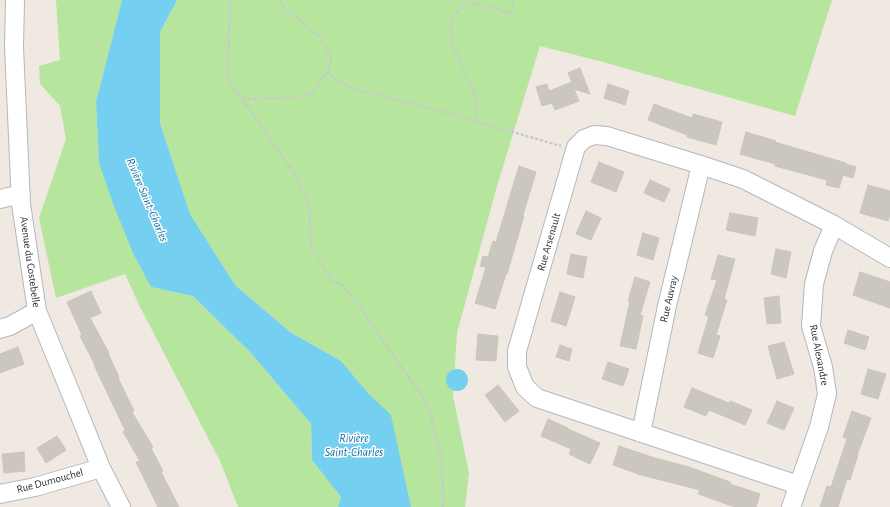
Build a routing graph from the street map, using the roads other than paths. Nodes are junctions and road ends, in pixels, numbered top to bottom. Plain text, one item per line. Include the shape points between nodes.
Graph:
1 (10, 9) edge
2 (701, 165) junction
3 (20, 194) junction
4 (0, 199) edge
5 (834, 225) junction
6 (890, 258) edge
7 (37, 311) junction
8 (0, 329) edge
9 (641, 433) junction
10 (101, 468) junction
11 (798, 485) junction
12 (0, 494) edge
13 (121, 507) edge
14 (791, 507) edge

1 - 3 street, Avenue du Costebelle
2 - 5 street via 743,179
2 - 9 street, Rue Auvray via 667,306
2 - 9 street, Rue Arsenault via 607,136 594,135 584,139 576,147 517,350 517,367 525,387 537,398
3 - 4 street
3 - 7 street, Avenue du Costebelle
5 - 6 street
5 - 11 street, Rue Alexandre via 823,251 814,284 811,326 823,367 827,394 819,427
7 - 8 street
7 - 10 street, Avenue du Costebelle
9 - 11 street, Rue Arsenault
10 - 12 street, Rue Dumouchel
10 - 13 street, Avenue du Costebelle
11 - 14 street, Rue Alexandre

